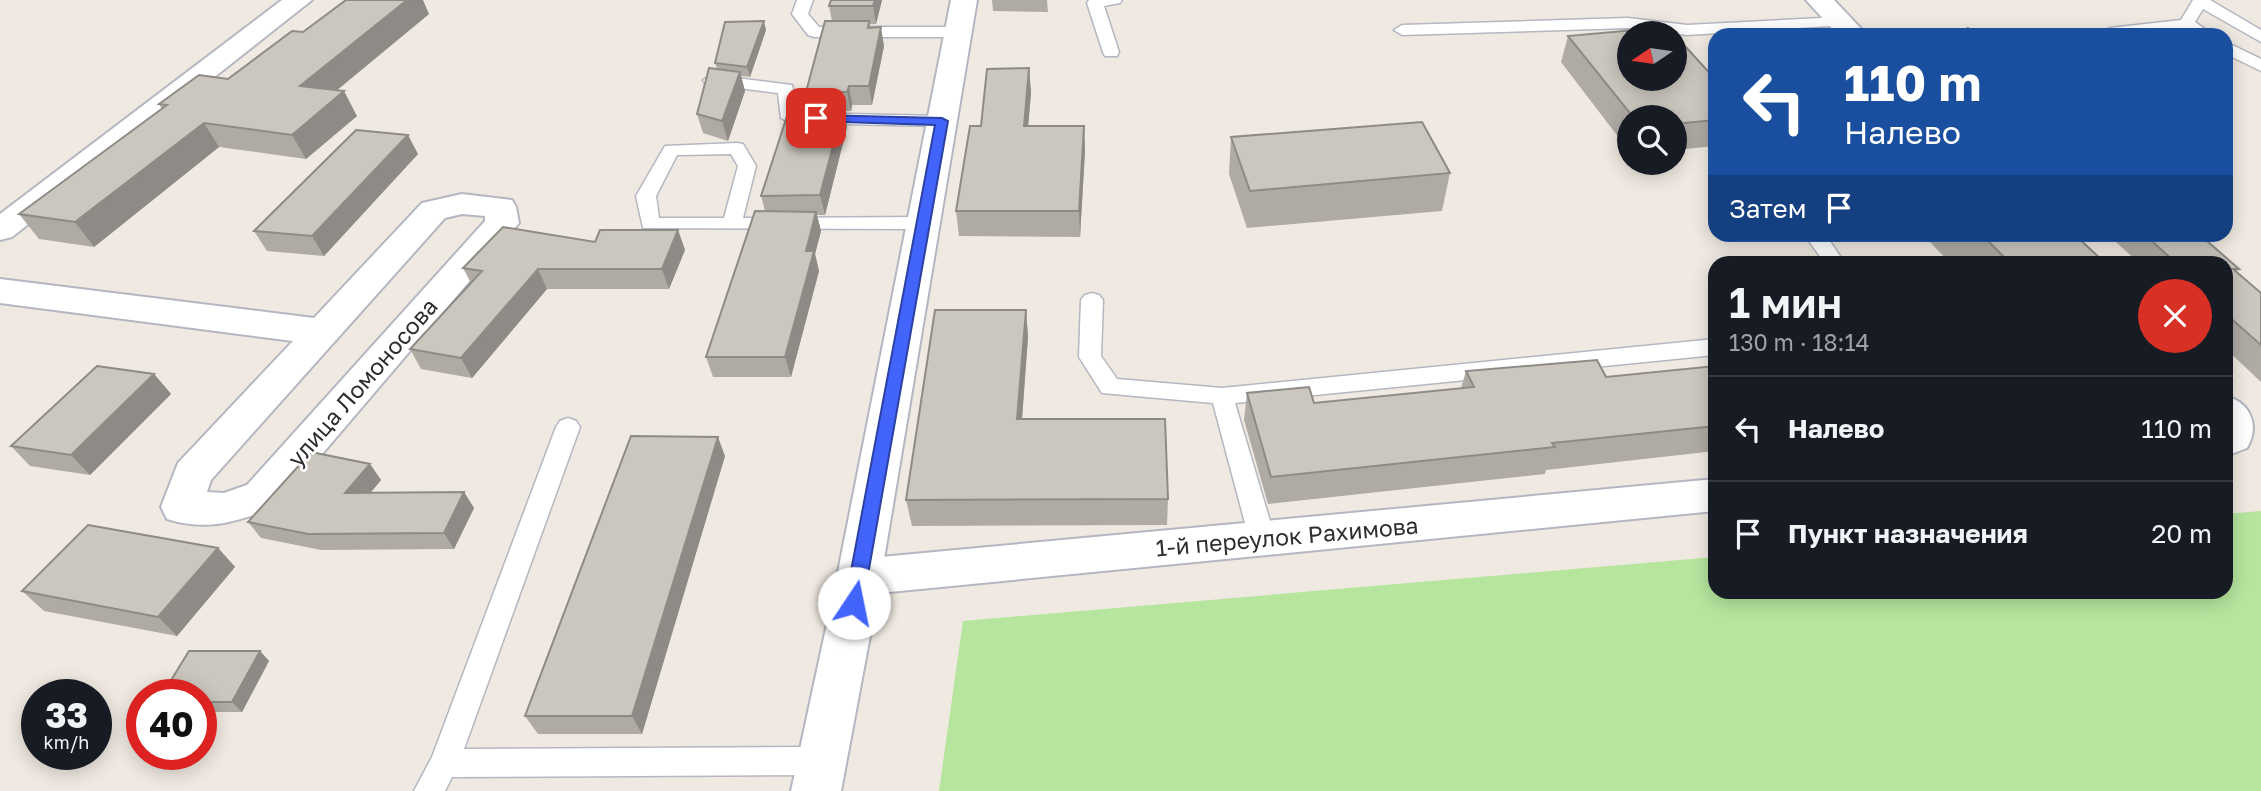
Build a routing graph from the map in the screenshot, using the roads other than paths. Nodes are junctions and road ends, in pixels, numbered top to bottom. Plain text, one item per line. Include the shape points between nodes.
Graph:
1 (299, 0) edge
2 (805, 0) edge
3 (1114, 0) edge
4 (1819, 0) edge
5 (2200, 1) edge
6 (961, 16) edge
7 (2186, 24) junction
8 (1847, 28) edge
9 (2152, 28) edge
10 (2193, 28) edge
11 (1402, 30) dead end
12 (1708, 30) edge
13 (2261, 37) edge
14 (2233, 51) edge
15 (1111, 52) dead end
16 (2261, 66) edge
17 (709, 79) edge
18 (942, 121) junction
19 (923, 223) junction
20 (732, 224) junction
21 (0, 230) edge
22 (0, 291) edge
23 (1092, 300) dead end
24 (322, 332) junction
25 (1708, 348) edge
26 (1222, 396) junction
27 (568, 428) dead end
28 (1708, 496) edge
29 (1262, 538) junction
30 (859, 577) junction
31 (444, 762) junction
32 (819, 776) edge
33 (429, 791) edge

1 - 21 street
2 - 6 lane via 800,14 814,32
3 - 15 lane via 1095,3
4 - 8 street
5 - 7 lane
5 - 13 lane
6 - 18 street
7 - 9 lane
7 - 10 lane
11 - 12 lane via 1628,23
14 - 16 lane
17 - 18 lane via 786,89 790,118
18 - 19 street
19 - 20 lane
19 - 30 street
20 - 20 lane via 650,224 646,196 671,150 737,148 747,166
22 - 24 street
23 - 26 lane via 1090,357 1110,387
24 - 24 street, улица Ломоносова via 192,474 183,507 224,509 262,496 502,223 500,207 462,204 434,210
25 - 26 lane
26 - 29 lane
27 - 31 lane
28 - 29 street, 1-й переулок Рахимова
29 - 30 street, 1-й переулок Рахимова
30 - 32 street
31 - 32 lane
31 - 33 lane

